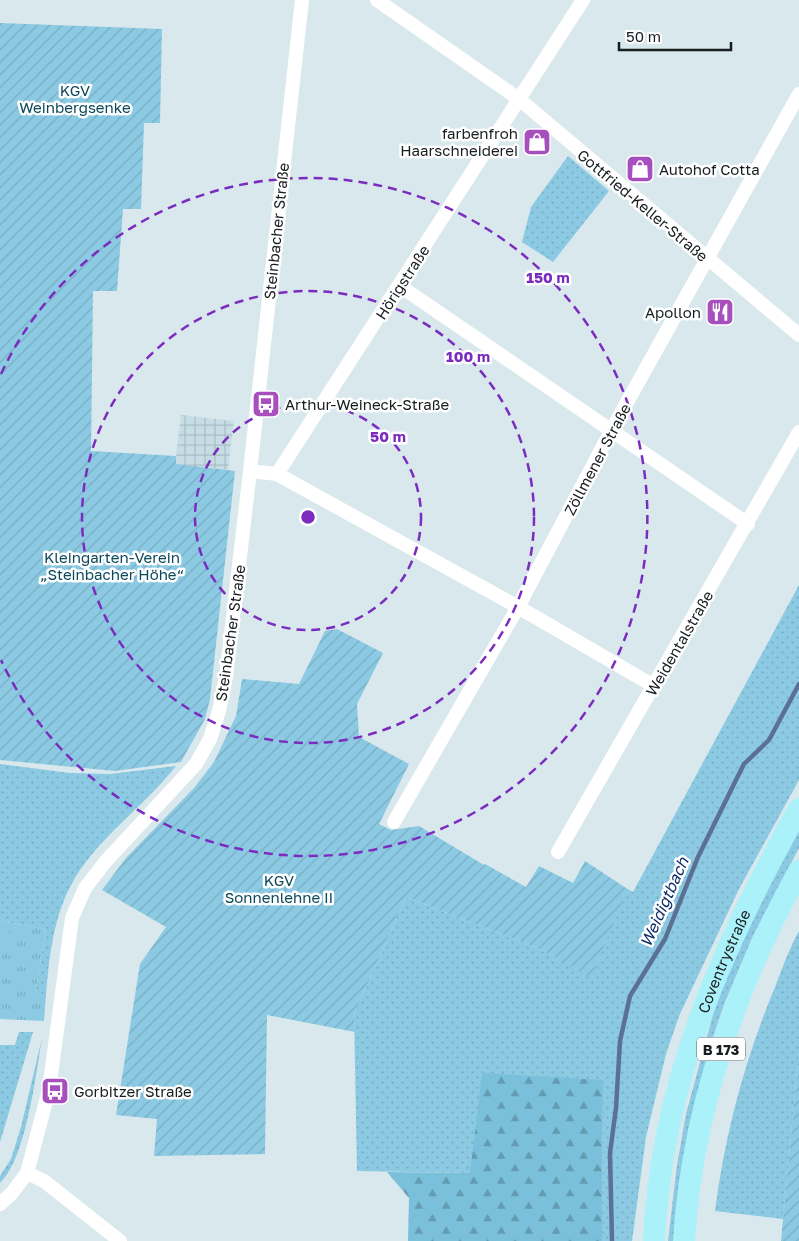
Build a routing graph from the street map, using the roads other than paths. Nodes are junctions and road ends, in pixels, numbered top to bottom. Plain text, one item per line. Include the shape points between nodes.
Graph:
1 (302, 0) edge
2 (377, 0) edge
3 (583, 0) edge
4 (799, 94) edge
5 (519, 99) junction
6 (707, 259) junction
7 (400, 286) junction
8 (799, 335) edge
9 (611, 432) junction
10 (799, 432) edge
11 (250, 471) junction
12 (277, 474) junction
13 (748, 524) junction
14 (518, 607) junction
15 (654, 686) junction
16 (799, 809) edge
17 (394, 822) dead end
18 (558, 852) dead end
19 (799, 871) edge
20 (27, 1172) junction
21 (0, 1204) edge
22 (120, 1241) edge
23 (654, 1241) edge
24 (684, 1241) edge

1 - 11 street, Steinbacher Straße
2 - 5 street, Gottfried-Keller-Straße
3 - 5 street, Hörigstraße
4 - 6 street, Zöllmener Straße
5 - 6 street, Gottfried-Keller-Straße
5 - 7 street, Hörigstraße
6 - 8 street, Gottfried-Keller-Straße
6 - 9 street, Zöllmener Straße
7 - 9 street
7 - 12 street, Hörigstraße
9 - 13 street
9 - 14 street, Zöllmener Straße
10 - 13 street, Weidentalstraße
11 - 12 street
11 - 20 street, Steinbacher Straße via 226,677 219,711 210,739 196,764 106,861 85,888 72,918 49,1090
12 - 14 street
13 - 15 street, Weidentalstraße
14 - 15 street
14 - 17 street, Zöllmener Straße
15 - 18 street, Weidentalstraße
16 - 23 main road, Coventrystraße / B 173 via 743,913 696,1026 671,1116
19 - 24 main road, Coventrystraße / B 173 via 770,927 726,1031 701,1122
20 - 21 street, Steinbacher Straße
20 - 22 street via 44,1181

